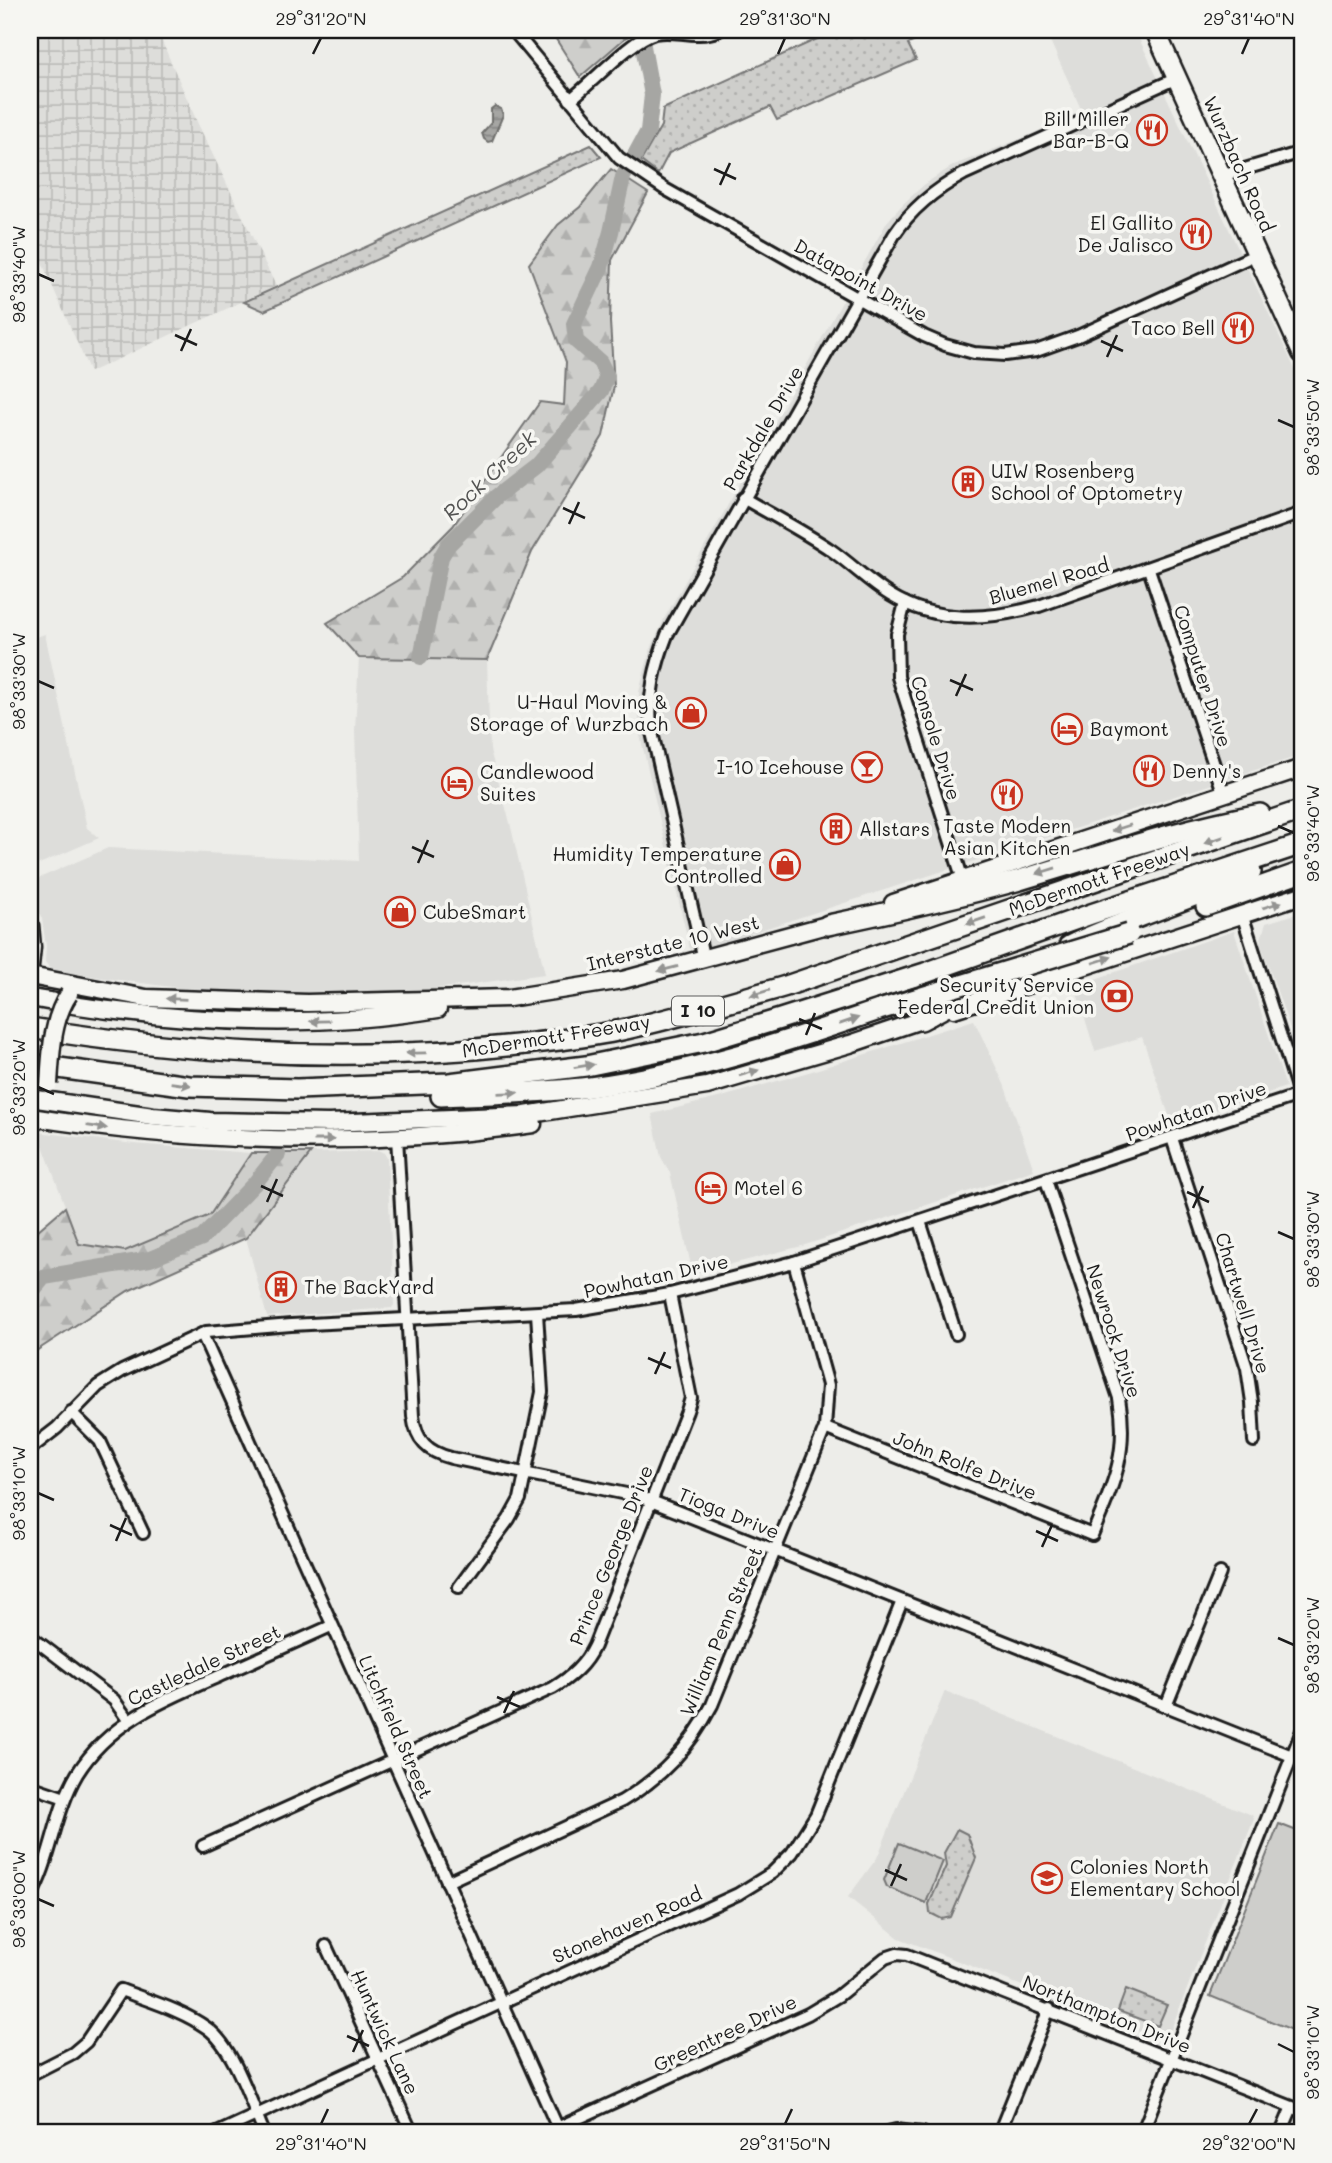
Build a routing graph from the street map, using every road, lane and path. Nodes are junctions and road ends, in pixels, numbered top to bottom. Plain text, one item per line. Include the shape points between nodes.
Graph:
1 (513, 30) edge
2 (719, 30) edge
3 (1155, 30) edge
4 (662, 31) edge
5 (1177, 78) junction
6 (570, 100) junction
7 (1301, 156) edge
8 (1221, 176) junction
9 (1257, 254) junction
10 (858, 298) junction
11 (1302, 353) edge
12 (743, 498) junction
13 (1302, 513) edge
14 (1149, 569) junction
15 (905, 603) junction
16 (1302, 768) edge
17 (1224, 794) junction
18 (1302, 808) edge
19 (1302, 846) edge
20 (1302, 872) edge
21 (963, 880) junction
22 (1302, 895) edge
23 (1242, 914) junction
24 (30, 925) edge
25 (828, 925) junction
26 (704, 960) junction
27 (30, 966) edge
28 (30, 976) edge
29 (90, 988) junction
30 (30, 998) edge
31 (509, 998) junction
32 (921, 1020) junction
33 (30, 1028) edge
34 (30, 1063) edge
35 (342, 1088) junction
36 (683, 1091) junction
37 (30, 1098) edge
38 (1301, 1099) edge
39 (69, 1105) junction
40 (30, 1116) edge
41 (397, 1137) junction
42 (1172, 1138) junction
43 (1046, 1180) junction
44 (920, 1221) junction
45 (794, 1262) junction
46 (670, 1294) junction
47 (537, 1312) junction
48 (407, 1319) junction
49 (202, 1334) junction
50 (956, 1334) dead end
51 (71, 1412) junction
52 (824, 1428) junction
53 (1254, 1441) dead end
54 (30, 1450) edge
55 (526, 1473) junction
56 (652, 1501) junction
57 (143, 1533) dead end
58 (1092, 1535) joint
59 (774, 1550) junction
60 (1220, 1573) dead end
61 (459, 1587) dead end
62 (902, 1601) junction
63 (331, 1626) junction
64 (30, 1636) edge
65 (1166, 1706) junction
66 (128, 1720) junction
67 (1302, 1731) edge
68 (1297, 1758) edge
69 (392, 1760) junction
70 (30, 1786) edge
71 (65, 1798) junction
72 (203, 1846) dead end
73 (447, 1882) junction
74 (30, 1898) edge
75 (326, 1946) dead end
76 (897, 1954) joint
77 (501, 2002) junction
78 (1049, 2009) junction
79 (1171, 2059) junction
80 (378, 2060) junction
81 (30, 2075) edge
82 (1297, 2109) edge
83 (256, 2116) junction
84 (559, 2131) edge
85 (217, 2133) edge
86 (264, 2133) edge
87 (412, 2133) edge
88 (884, 2133) edge
89 (923, 2133) edge
90 (999, 2133) edge
91 (1142, 2133) edge
92 (1282, 2133) edge

1 - 6 street, Datapoint Drive
2 - 4 street via 695,35
3 - 5 main road, Wurzbach Road
4 - 6 street via 636,42
5 - 8 main road, Wurzbach Road
5 - 10 street, Parkdale Drive via 943,186 900,226
6 - 10 street, Datapoint Drive via 619,158 641,174
7 - 8 street
8 - 9 main road, Wurzbach Road
9 - 10 street, Datapoint Drive via 1079,336 1023,353 974,353 945,345
9 - 11 main road, Wurzbach Road
10 - 12 street, Parkdale Drive
12 - 15 street, Bluemel Road via 829,548
12 - 26 street, Parkdale Drive via 667,635 651,693 655,754
13 - 14 street, Bluemel Road
14 - 15 street, Bluemel Road via 998,616 941,615
14 - 17 street, Computer Drive
15 - 21 street, Console Drive via 897,634 898,677
16 - 17 main road, Interstate 10 West
17 -> 21 main road, Interstate 10 West
18 -> 25 highway via 1180,831 924,905
18 -> 33 highway, McDermott Freeway / I 10 via 786,986 615,1031 447,1052 329,1055 160,1046
19 - 32 highway via 1211,891 1094,934
35 -> 19 highway, McDermott Freeway / I 10 via 449,1083 586,1066 704,1042
35 -> 20 highway, bridge via 410,1097 532,1092 592,1087 712,1063 1129,934
21 - 25 main road, Interstate 10 West
23 -> 22 main road
32 -> 23 main road
23 - 38 street
24 - 27 main road
25 - 26 main road, Interstate 10 West
26 -> 31 main road, Interstate 10 West via 623,980
28 - 29 main road, Interstate 10 West
31 -> 29 main road, Interstate 10 West via 276,1003 146,998
29 - 39 main road, bridge via 69,994 58,1011 49,1084
31 -> 30 main road via 337,1021 183,1018
36 -> 32 main road
34 -> 35 highway, McDermott Freeway / I 10 via 189,1086
36 - 39 main road via 526,1115 329,1123 210,1121
36 - 41 main road via 552,1121
37 - 39 main road
38 - 42 street, Powhatan Drive
40 -> 41 main road via 125,1131 220,1138
41 - 48 street, Tioga Drive
42 - 43 street, Powhatan Drive
42 - 53 street, Chartwell Drive via 1247,1368
43 - 44 street, Powhatan Drive
43 - 58 street, Newrock Drive via 1122,1414 1121,1460
44 - 45 street, Powhatan Drive
44 - 50 street
45 - 46 street, Powhatan Drive
45 - 52 street, William Penn Street via 828,1385
46 - 47 street, Powhatan Drive
46 - 56 street, Prince George Drive via 691,1398
47 - 48 street, Powhatan Drive
47 - 55 street via 542,1392
48 - 49 street, Powhatan Drive
48 - 55 street, Tioga Drive via 413,1416 420,1441 447,1457
49 - 51 street, Powhatan Drive via 98,1385
49 - 63 street, Litchfield Street
51 - 54 street, Powhatan Drive
51 - 57 street via 100,1441
52 - 58 street, John Rolfe Drive
52 - 59 street, William Penn Street
55 - 56 street, Tioga Drive
55 - 61 street via 515,1509
56 - 59 street, Tioga Drive
56 - 69 street, Prince George Drive via 594,1646 580,1668 553,1688
59 - 62 street, Tioga Drive
59 - 73 street, William Penn Street via 712,1705 674,1760 622,1801
60 - 65 street
62 - 65 street, Tioga Drive
62 - 77 street, Stonehaven Road via 816,1815 792,1853 772,1873 738,1894
63 - 66 street, Castledale Street
63 - 69 street, Litchfield Street
64 - 66 street via 114,1700
65 - 68 street, Tioga Drive
66 - 71 street, Castledale Street via 88,1758
67 - 68 street
68 - 79 street
69 - 72 street, Prince George Drive
69 - 73 street, Litchfield Street
70 - 71 street
71 - 74 street, Castledale Street via 44,1869
73 - 77 street, Litchfield Street
75 - 80 street, Huntwick Lane
76 - 78 street, Northampton Drive
76 - 84 street, Greentree Drive via 808,2014
77 - 80 street, Stonehaven Road
77 - 84 street, Litchfield Street
78 - 79 street, Northampton Drive
78 - 90 street
79 - 82 street, Northampton Drive
79 - 91 street
80 - 83 street, Stonehaven Road
80 - 87 street, Huntwick Lane
81 - 83 street via 86,2042 121,1990 185,2015 213,2033 232,2062
82 - 92 street
83 - 85 street, Stonehaven Road
83 - 86 street
88 - 89 street

